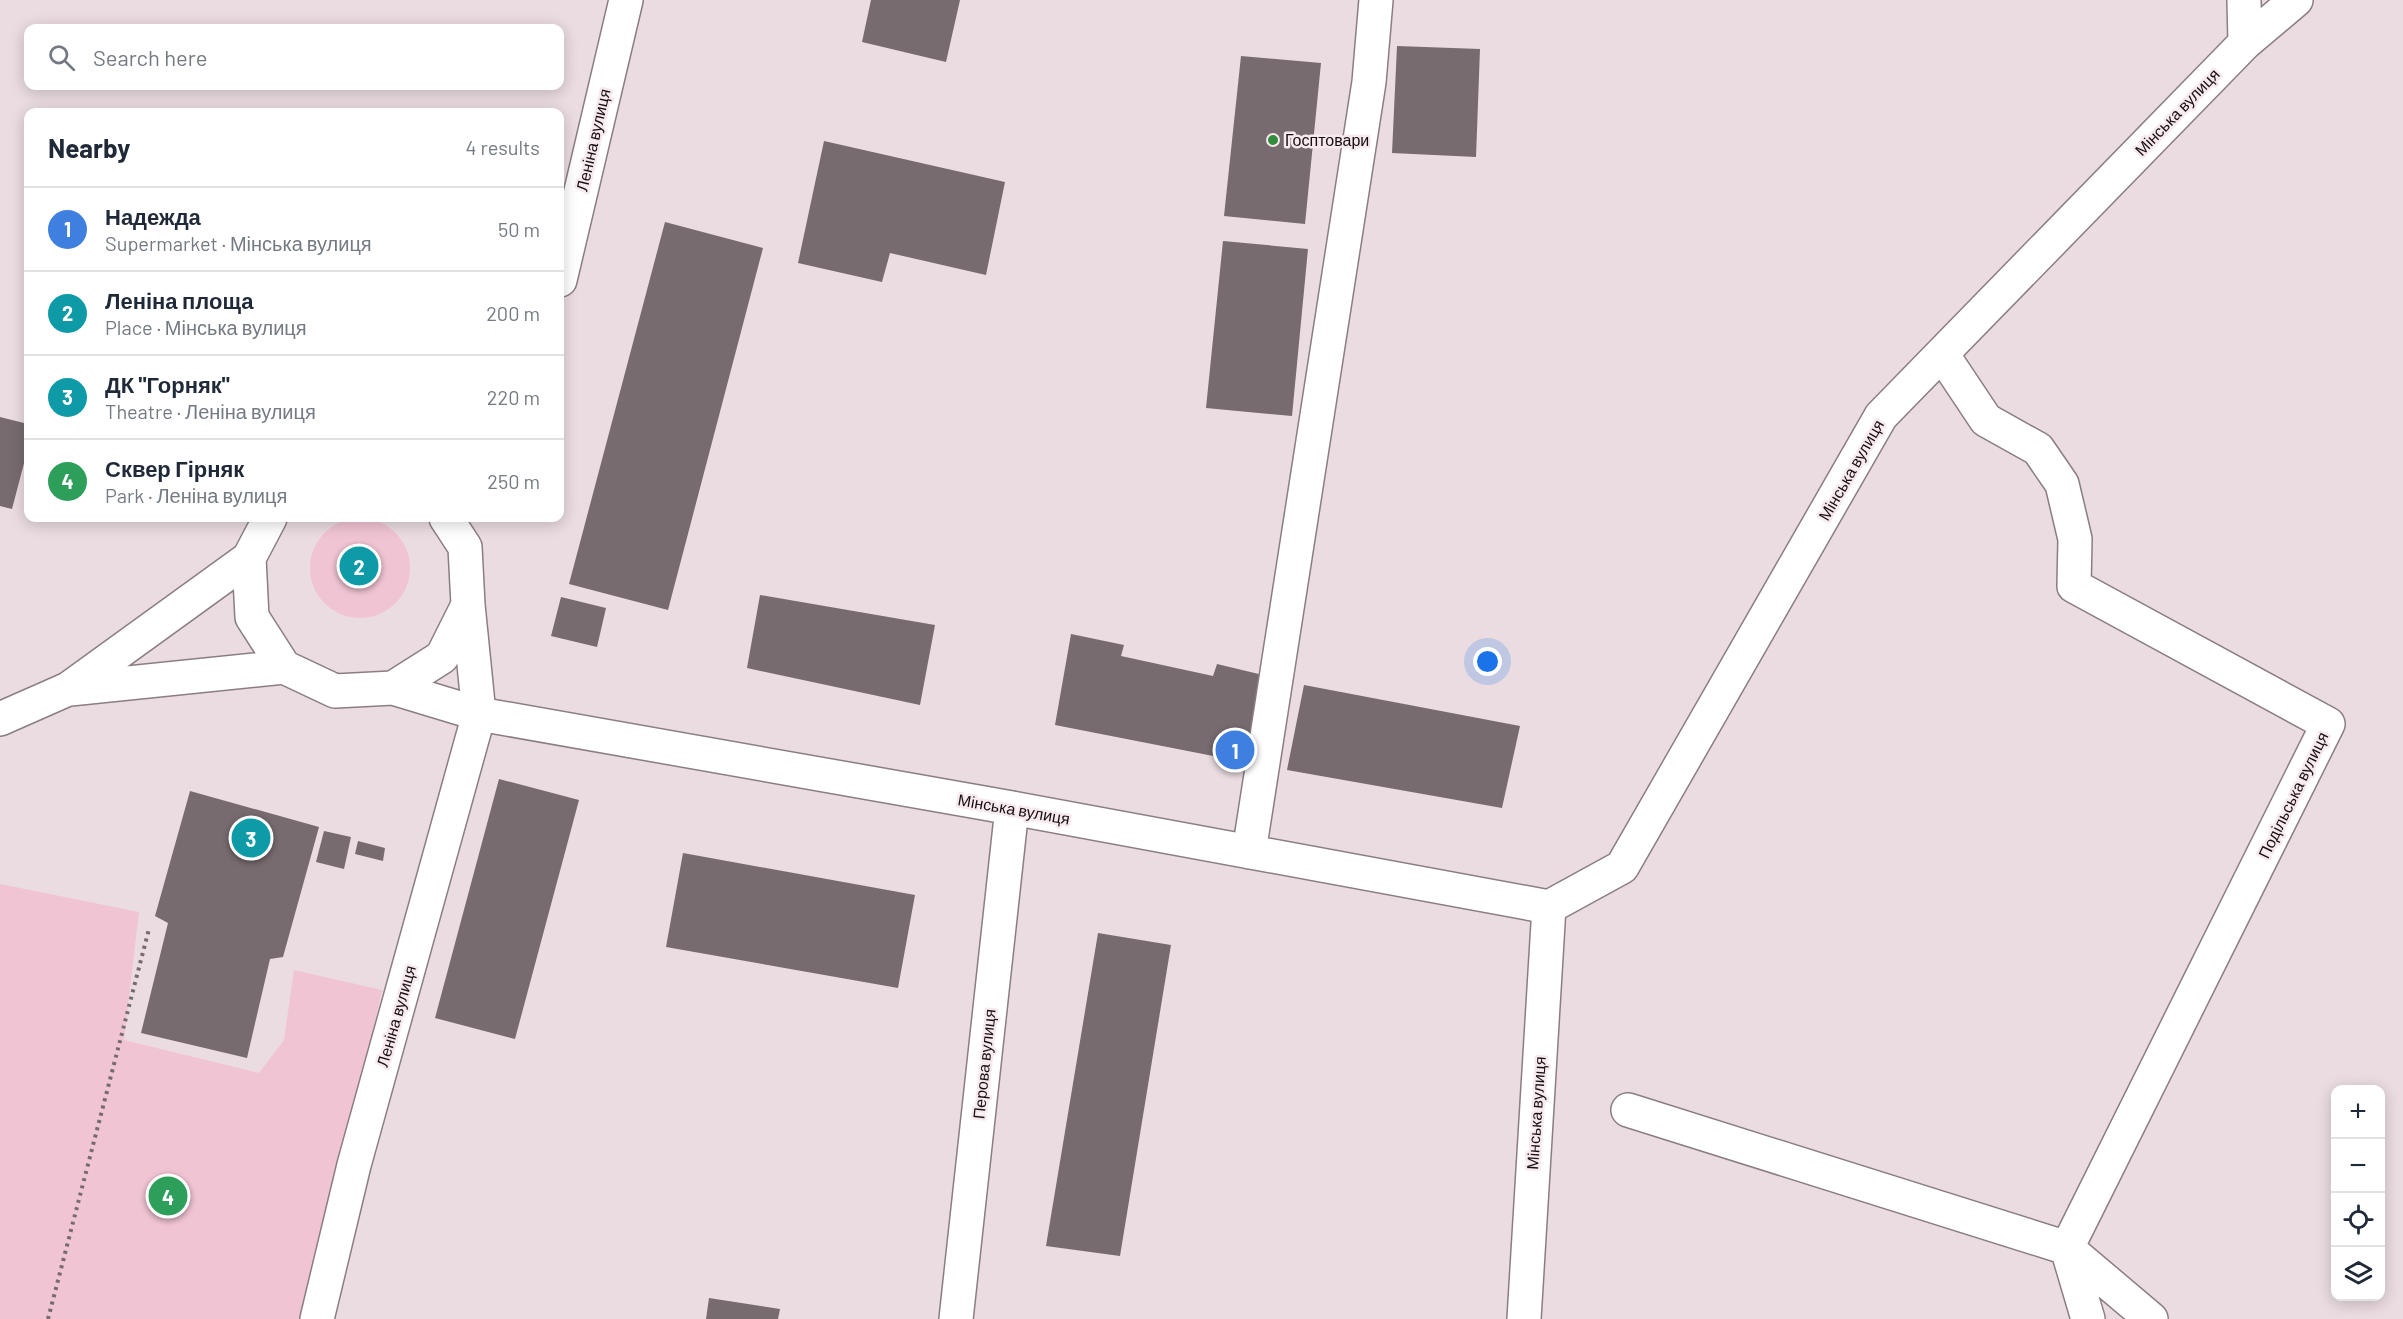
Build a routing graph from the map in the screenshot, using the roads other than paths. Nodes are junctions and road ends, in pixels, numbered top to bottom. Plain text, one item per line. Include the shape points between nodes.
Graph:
1 (626, 0) edge
2 (1376, 0) edge
3 (2244, 0) edge
4 (2296, 0) edge
5 (2245, 43) junction
6 (564, 263) edge
7 (1942, 354) junction
8 (268, 522) edge
9 (453, 522) edge
10 (471, 532) edge
11 (249, 558) junction
12 (468, 605) junction
13 (284, 667) junction
14 (393, 688) junction
15 (68, 689) junction
16 (479, 714) junction
17 (0, 719) edge
18 (1012, 808) junction
19 (1249, 852) junction
20 (1549, 907) junction
21 (1628, 1110) dead end
22 (2067, 1248) junction
23 (317, 1319) edge
24 (956, 1319) edge
25 (1524, 1319) edge
26 (2088, 1319) edge
27 (2151, 1319) edge

1 - 6 street, Леніна вулиця
2 - 19 street via 1369,82
3 - 5 street
4 - 5 street, Мінська вулиця
5 - 7 street, Мінська вулиця
7 - 20 street, Мінська вулиця via 1881,416 1622,867
7 - 22 street, Подільська вулиця via 1986,420 2038,449 2062,484 2075,539 2074,586 2328,724
8 - 11 street
9 - 10 street
10 - 12 street
11 - 13 street via 252,616
11 - 15 street
12 - 14 street via 442,657
12 - 16 street
13 - 14 street via 335,691
13 - 15 street
14 - 16 street, Мінська вулиця
15 - 17 street
16 - 18 street, Мінська вулиця
16 - 23 street, Леніна вулиця via 354,1165
18 - 19 street, Мінська вулиця
18 - 24 street, Перова вулиця
19 - 20 street, Мінська вулиця
20 - 25 street, Мінська вулиця
21 - 22 street
22 - 26 street
22 - 27 street

